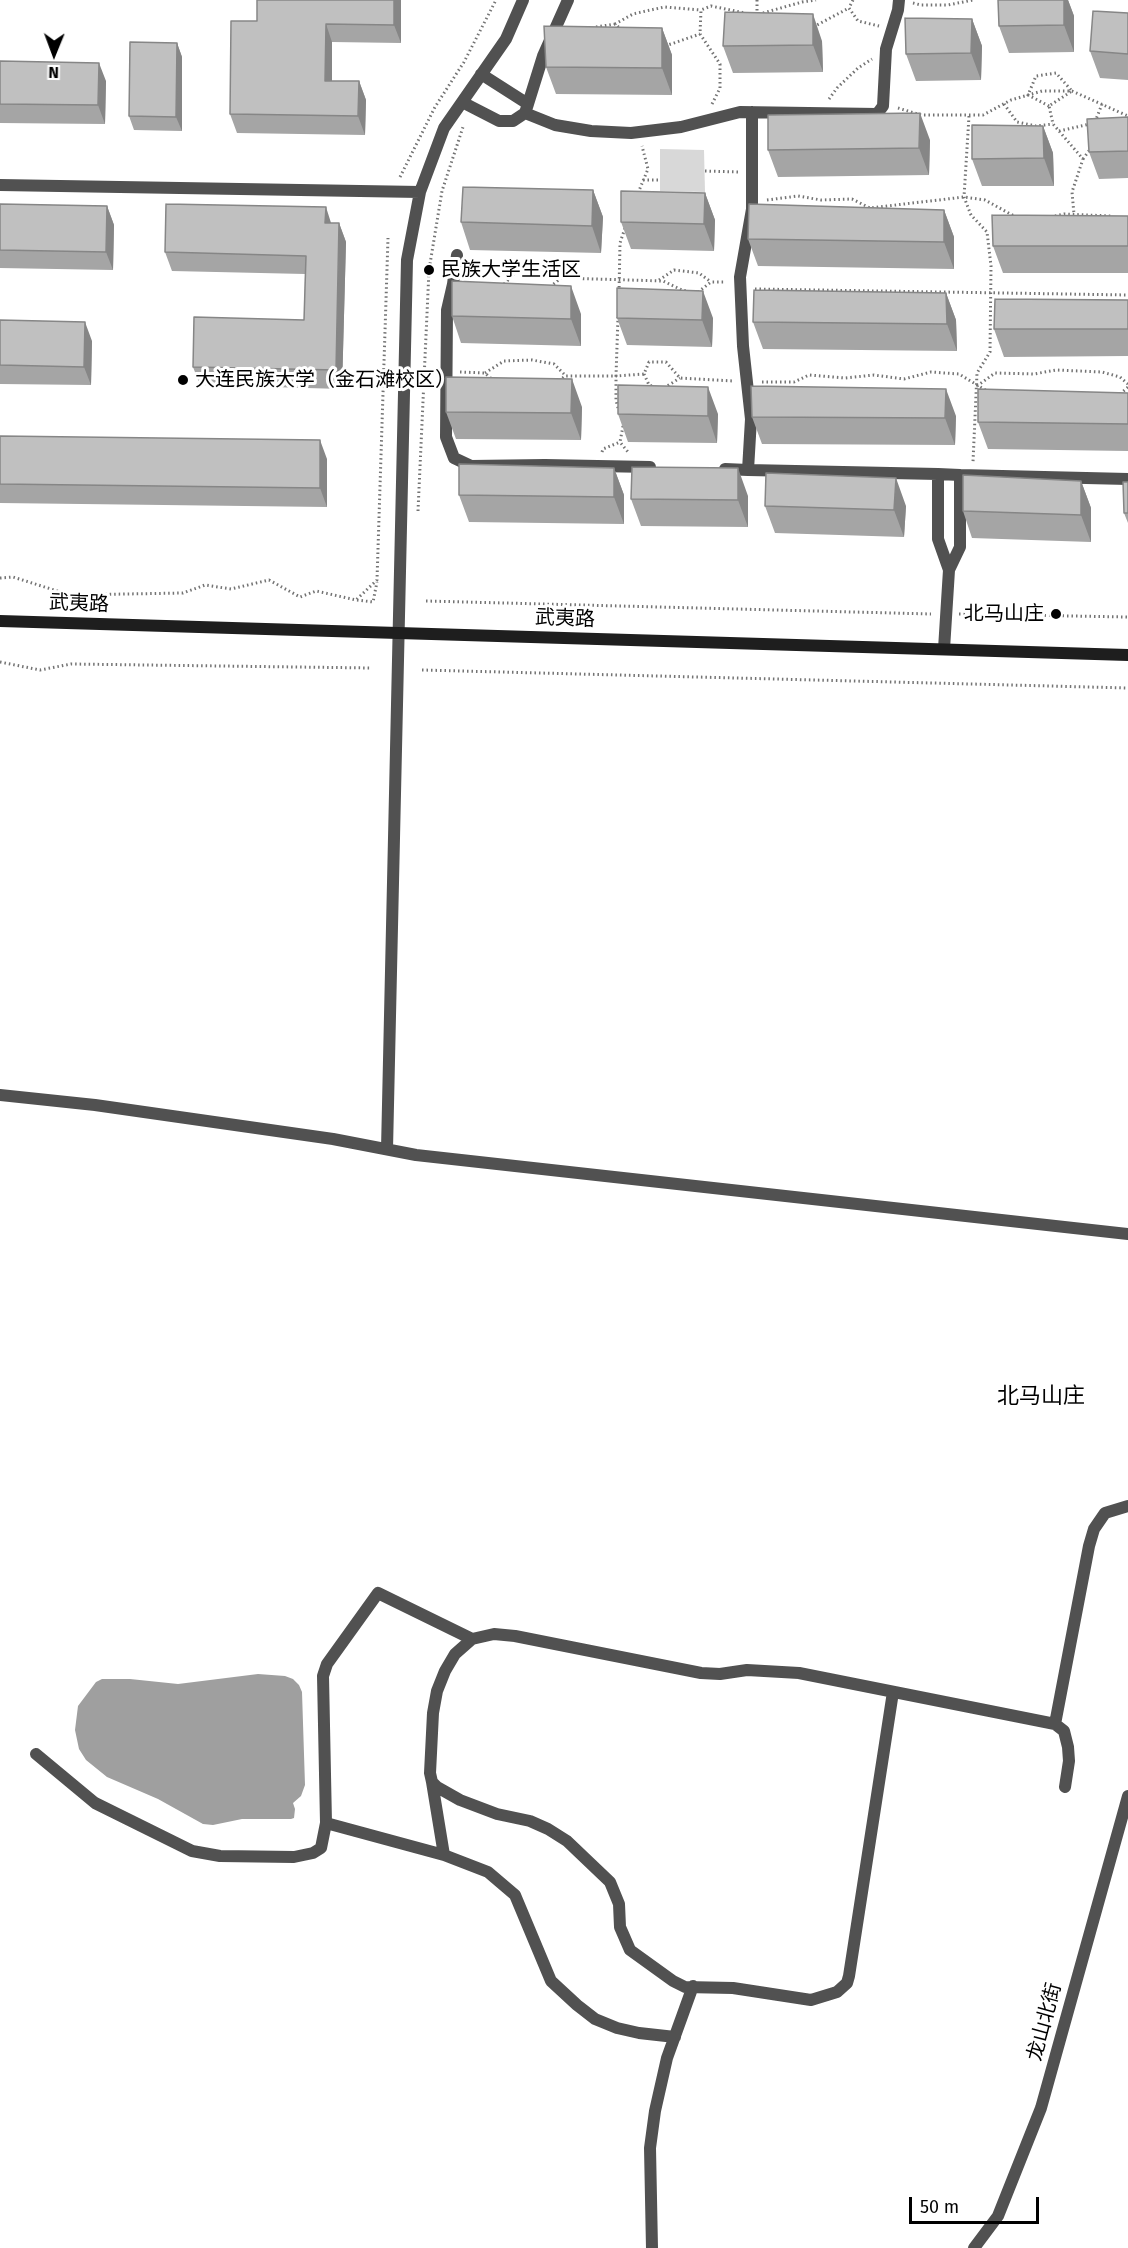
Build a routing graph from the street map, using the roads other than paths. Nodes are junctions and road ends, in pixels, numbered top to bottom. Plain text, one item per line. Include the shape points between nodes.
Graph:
1 (523, 0) edge
2 (568, 0) edge
3 (899, 0) edge
4 (481, 74) junction
5 (462, 102) junction
6 (527, 108) junction
7 (752, 112) junction
8 (0, 185) edge
9 (420, 192) junction
10 (457, 255) dead end
11 (667, 468) edge
12 (713, 469) edge
13 (748, 470) junction
14 (938, 474) junction
15 (964, 475) junction
16 (1128, 479) edge
17 (949, 570) junction
18 (0, 621) edge
19 (399, 633) junction
20 (944, 649) junction
21 (1128, 655) edge
22 (0, 1095) edge
23 (387, 1149) junction
24 (1128, 1234) edge
25 (1128, 1506) edge
26 (472, 1639) junction
27 (893, 1692) junction
28 (1055, 1724) junction
29 (36, 1754) dead end
30 (432, 1782) junction
31 (1065, 1787) dead end
32 (1128, 1796) edge
33 (326, 1823) junction
34 (444, 1855) junction
35 (693, 1986) junction
36 (675, 2037) junction
37 (652, 2248) edge
38 (974, 2248) edge

1 - 4 street via 506,39
2 - 6 street via 543,56
3 - 7 street via 886,49 884,106 878,114
4 - 5 street
4 - 6 street
5 - 6 street via 499,121 513,121
5 - 9 street via 444,128
6 - 7 street via 555,125 639,132
7 - 13 street via 752,202 740,285 751,419
8 - 9 street
9 - 19 street via 407,260
10 - 11 street via 447,310 446,437 453,458 471,466
12 - 13 street
13 - 14 street
14 - 15 street
14 - 17 street via 938,539
15 - 16 street
15 - 17 street via 960,547
17 - 20 street
18 - 19 main road, 武夷路
19 - 20 main road, 武夷路
19 - 23 street
20 - 21 main road, 武夷路
22 - 23 street via 94,1105
23 - 24 street
25 - 28 street via 1105,1513 1094,1529
26 - 27 street via 494,1634 514,1636 701,1673 780,1671
26 - 30 street via 455,1654 437,1691
26 - 33 street via 378,1593 327,1664 323,1676
27 - 28 street
27 - 35 street via 847,1983 827,1997 811,2000
28 - 31 street via 1064,1731 1068,1747
29 - 33 street via 95,1803 192,1851 220,1856 314,1854 321,1848
30 - 34 street
30 - 35 street via 460,1800 531,1821 567,1841 610,1882 618,1904 620,1927 630,1950 673,1981
32 - 38 street, 龙山北街 via 1041,2108 998,2216
33 - 34 street
34 - 36 street via 488,1872 515,1895 551,1981 577,2005 617,2028
35 - 36 street
36 - 37 street via 655,2111 650,2148

